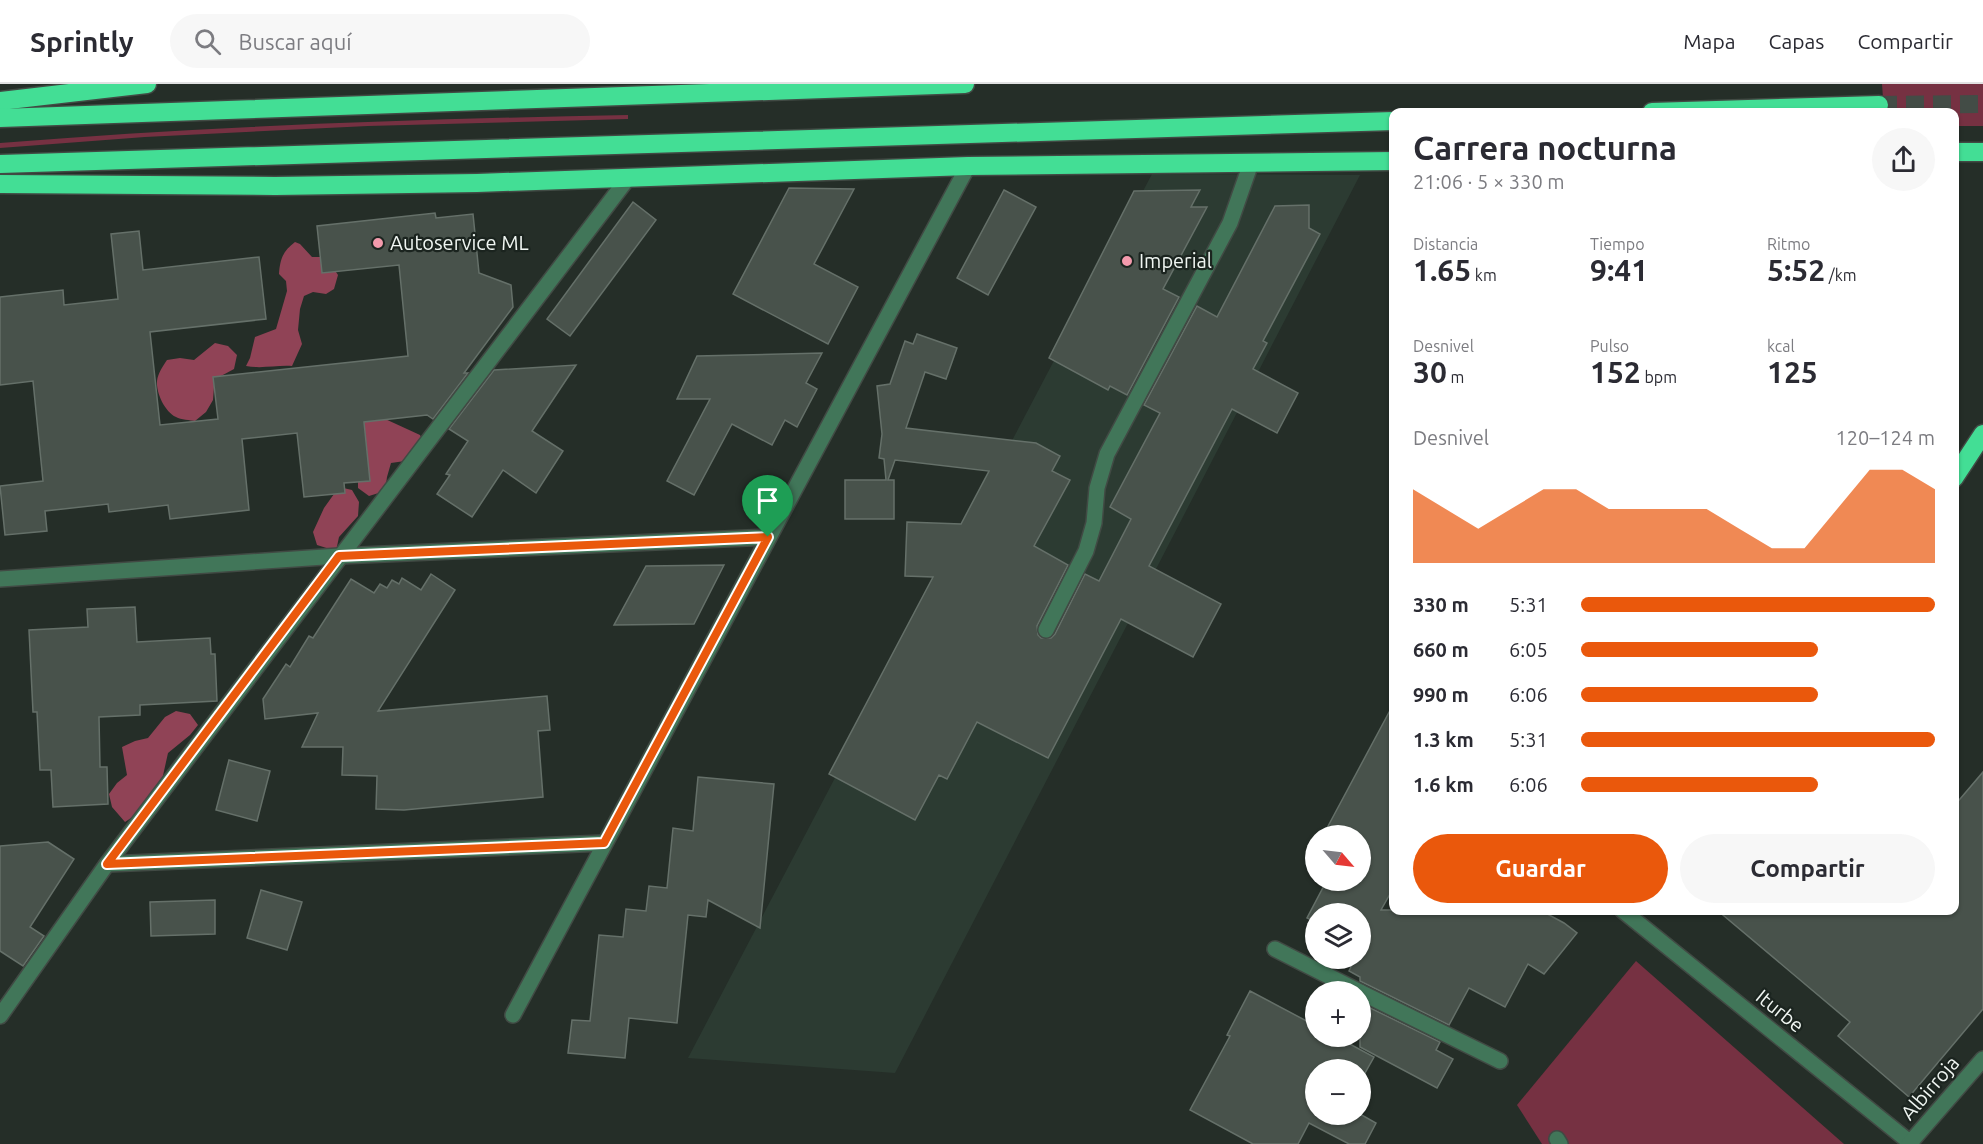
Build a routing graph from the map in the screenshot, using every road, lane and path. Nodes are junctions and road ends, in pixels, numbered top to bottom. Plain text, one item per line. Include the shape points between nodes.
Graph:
1 (147, 84) edge
2 (965, 84) edge
3 (0, 101) edge
4 (1879, 105) tunnel mouth
5 (1782, 108) edge
6 (0, 118) edge
7 (1389, 121) edge
8 (1959, 152) edge
9 (1982, 153) edge
10 (1389, 161) edge
11 (1251, 163) junction
12 (0, 164) edge
13 (968, 166) junction
14 (628, 178) junction
15 (0, 184) edge
16 (1983, 435) edge
17 (1959, 471) edge
18 (768, 537) junction
19 (339, 556) junction
20 (0, 579) edge
21 (1046, 630) dead end
22 (604, 843) junction
23 (107, 864) junction
24 (1628, 915) edge
25 (1275, 949) dead end
26 (1338, 981) edge
27 (1371, 997) edge
28 (513, 1015) dead end
29 (0, 1017) edge
30 (1983, 1059) edge
31 (1500, 1061) dead end
32 (1910, 1144) edge

1 - 3 highway
2 - 6 highway
4 - 5 highway
7 - 12 highway
8 - 9 highway
10 - 11 highway
11 - 13 highway
11 - 21 street via 1230,224 1107,454 1086,551
13 - 14 highway
13 - 18 street
14 - 15 highway via 275,186
14 - 19 street
16 - 17 highway
18 - 19 street
18 - 22 street
19 - 20 street
19 - 23 street
22 - 23 street
22 - 28 street
23 - 29 street
24 - 32 street, Iturbe
25 - 26 street
27 - 31 street
30 - 32 street, Albirroja

